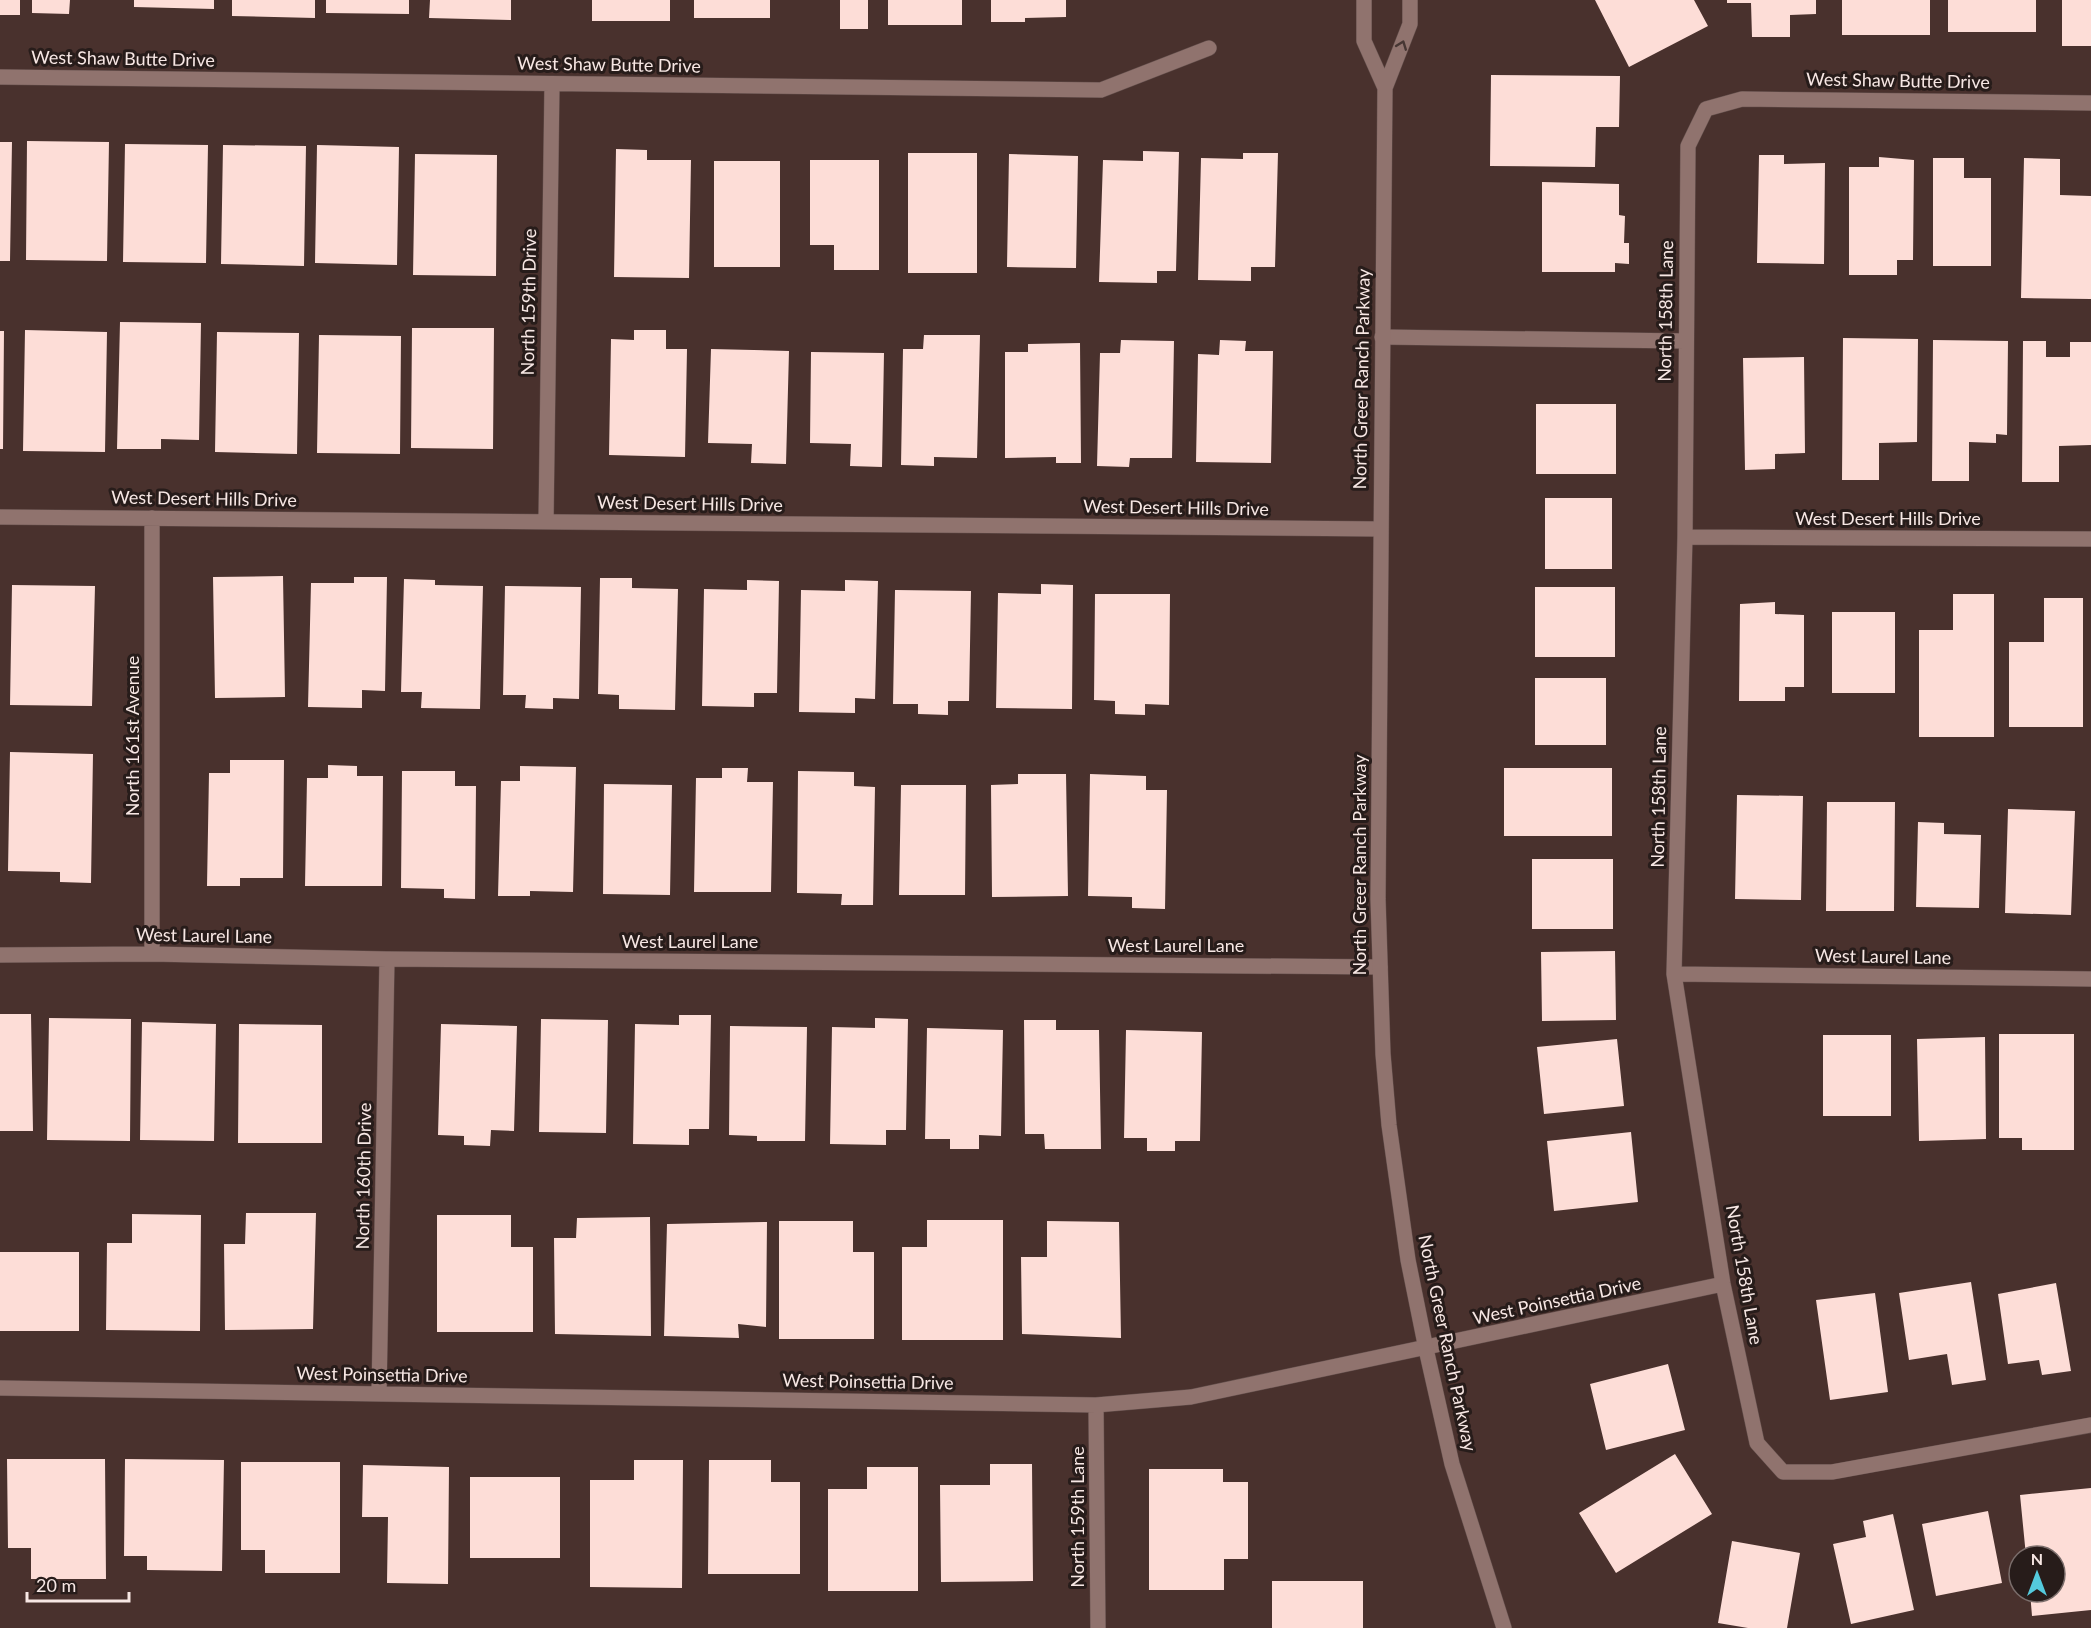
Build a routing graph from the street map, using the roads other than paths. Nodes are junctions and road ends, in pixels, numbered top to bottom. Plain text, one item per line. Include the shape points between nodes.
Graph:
1 (1364, 0) edge
2 (1410, 0) edge
3 (1209, 48) dead end
4 (0, 77) edge
5 (552, 84) junction
6 (1385, 88) junction
7 (2091, 103) edge
8 (1706, 108) joint
9 (1382, 338) junction
10 (1685, 341) junction
11 (0, 517) edge
12 (152, 518) junction
13 (546, 522) junction
14 (1380, 529) junction
15 (1684, 537) junction
16 (2091, 539) edge
17 (152, 954) junction
18 (0, 955) edge
19 (387, 959) junction
20 (1380, 967) junction
21 (1674, 974) junction
22 (2091, 979) edge
23 (1723, 1284) junction
24 (1426, 1349) junction
25 (0, 1388) edge
26 (379, 1394) junction
27 (1096, 1405) junction
28 (2091, 1425) edge
29 (1098, 1628) edge
30 (1504, 1628) edge

1 - 6 street, North Greer Ranch Parkway via 1364,41
6 -> 2 street, North Greer Ranch Parkway via 1410,24
3 - 5 street, West Shaw Butte Drive via 1101,90
4 - 5 street, West Shaw Butte Drive
5 - 13 street, North 159th Drive
6 - 9 street, North Greer Ranch Parkway
7 - 8 street, West Shaw Butte Drive via 1742,99
8 - 10 street, North 158th Lane via 1688,147
9 - 10 street
9 - 14 street, North Greer Ranch Parkway
10 - 15 street, North 158th Lane
11 - 12 street, West Desert Hills Drive
12 - 13 street, West Desert Hills Drive
12 - 17 street, North 161st Avenue
13 - 14 street, West Desert Hills Drive
14 - 20 street, North Greer Ranch Parkway
15 - 16 street, West Desert Hills Drive
15 - 21 street, North 158th Lane
17 - 18 street, West Laurel Lane
17 - 19 street, West Laurel Lane
19 - 20 street, West Laurel Lane
19 - 26 street, North 160th Drive
20 - 24 street, North Greer Ranch Parkway via 1389,1125 1408,1260
21 - 22 street, West Laurel Lane
21 - 23 street, North 158th Lane
23 - 24 street, West Poinsettia Drive
23 - 28 street, North 158th Lane via 1757,1443 1783,1472 1832,1472
24 - 27 street, West Poinsettia Drive via 1191,1397
24 - 30 street, North Greer Ranch Parkway via 1452,1464
25 - 26 street, West Poinsettia Drive
26 - 27 street, West Poinsettia Drive
27 - 29 street, North 159th Lane

